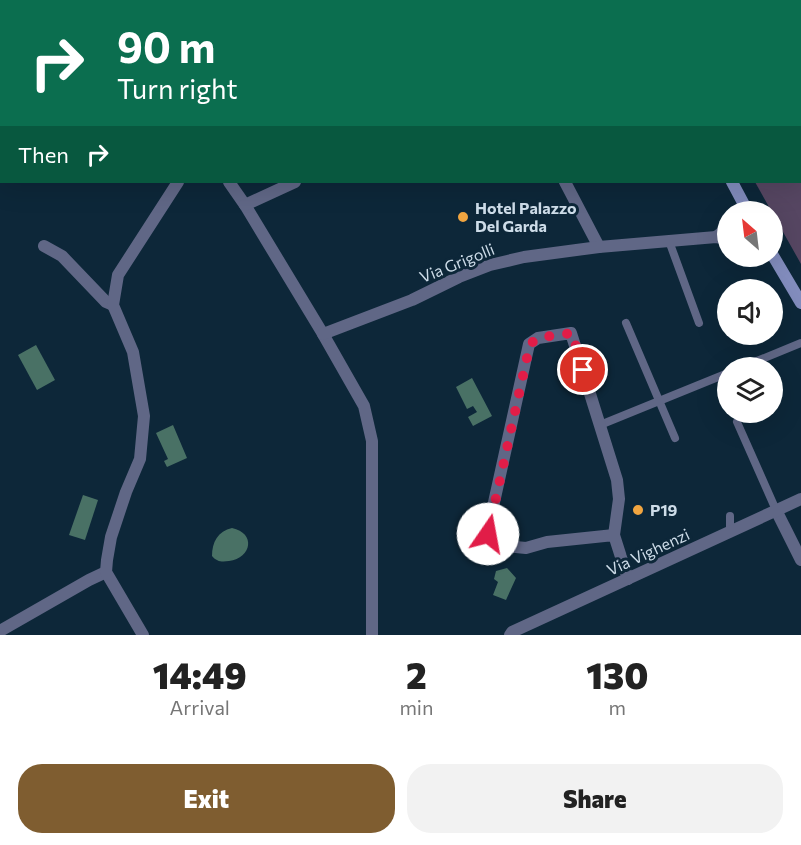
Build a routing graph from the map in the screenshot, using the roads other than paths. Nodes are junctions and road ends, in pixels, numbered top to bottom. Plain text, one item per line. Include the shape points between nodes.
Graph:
1 (177, 183) edge
2 (230, 183) edge
3 (293, 183) edge
4 (566, 183) edge
5 (732, 183) edge
6 (741, 201) edge
7 (245, 205) junction
8 (717, 238) edge
9 (669, 241) junction
10 (44, 246) dead end
11 (599, 247) junction
12 (780, 267) edge
13 (801, 303) edge
14 (113, 305) junction
15 (626, 323) dead end
16 (699, 323) dead end
17 (323, 334) junction
18 (801, 344) edge
19 (768, 357) edge
20 (717, 377) edge
21 (660, 399) junction
22 (737, 423) edge
23 (600, 425) junction
24 (675, 438) dead end
25 (801, 499) edge
26 (776, 510) junction
27 (730, 516) dead end
28 (730, 532) junction
29 (614, 535) junction
30 (801, 560) edge
31 (106, 572) junction
32 (628, 579) junction
33 (0, 631) edge
34 (143, 635) edge
35 (372, 635) edge
36 (510, 635) edge

1 - 14 street via 118,275
2 - 7 street
3 - 7 street
4 - 11 street
5 - 6 street
7 - 17 street
8 - 9 street, Via Grigolli
9 - 11 street, Via Grigolli
9 - 16 lane
10 - 14 street via 62,256
11 - 17 street, Via Grigolli via 490,265
12 - 13 street
14 - 31 street via 133,352 144,416 140,459 111,537
15 - 21 lane
17 - 35 street via 364,406 372,441
18 - 19 lane
20 - 21 lane
21 - 23 lane
21 - 24 lane
22 - 26 lane
23 - 29 street via 617,480 619,500
23 - 29 street via 572,333 538,338 530,344 488,534 496,545 526,548
25 - 26 street, Via Vighenzi
26 - 28 street, Via Vighenzi
26 - 30 street
27 - 28 lane
28 - 32 street, Via Vighenzi
29 - 32 street
31 - 33 street
31 - 34 street
32 - 36 street, Via Vighenzi

